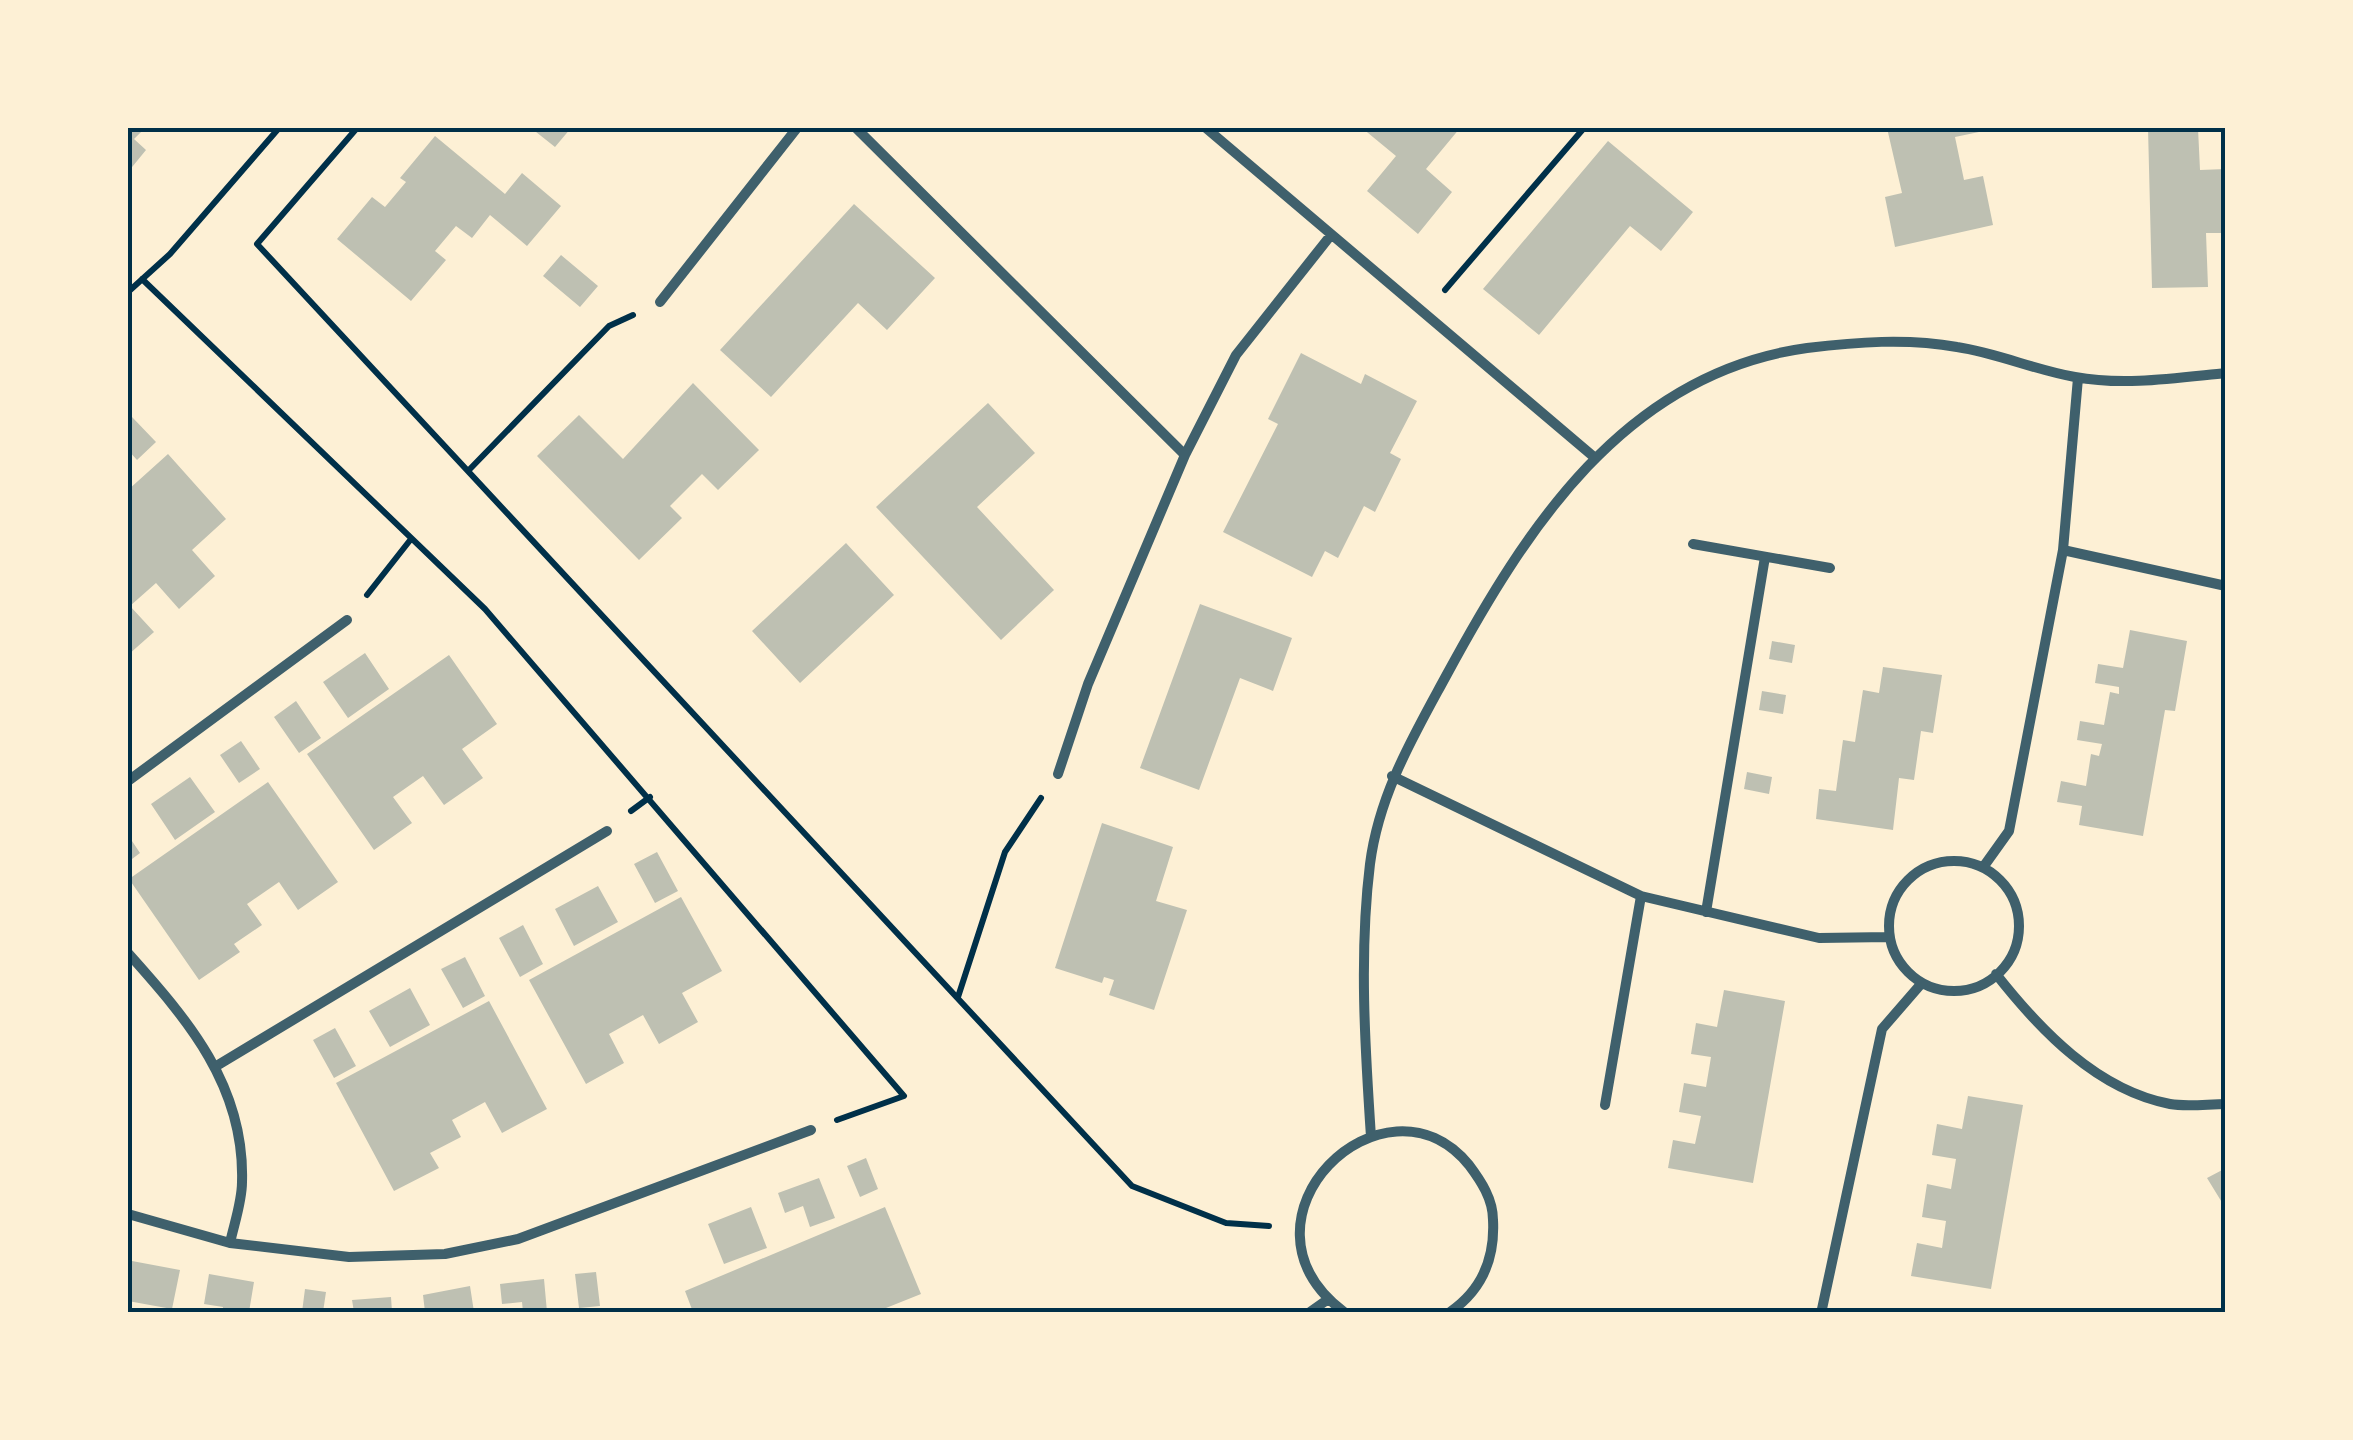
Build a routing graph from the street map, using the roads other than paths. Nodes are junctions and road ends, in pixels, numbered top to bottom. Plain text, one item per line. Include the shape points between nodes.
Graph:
1 (797, 128) edge
2 (856, 128) edge
3 (1206, 128) edge
4 (1331, 235) junction
5 (660, 302) road end
6 (2226, 373) edge
7 (2078, 378) junction
8 (1184, 456) junction
9 (1594, 456) junction
10 (1692, 544) dead end
11 (2063, 550) junction
12 (1766, 556) junction
13 (1830, 568) dead end
14 (2226, 586) edge
15 (347, 620) road end
16 (1058, 774) road end
17 (1392, 776) junction
18 (128, 781) edge
19 (607, 831) dead end
20 (1984, 866) junction
21 (1641, 896) junction
22 (1706, 912) junction
23 (1889, 937) junction
24 (128, 953) edge
25 (1996, 974) junction
26 (1921, 984) junction
27 (218, 1065) junction
28 (2226, 1104) edge
29 (1605, 1105) dead end
30 (811, 1130) road end
31 (1371, 1136) junction
32 (128, 1214) edge
33 (230, 1244) junction
34 (1327, 1300) junction
35 (1465, 1302) junction
36 (1822, 1309) dead end
37 (1310, 1312) edge
38 (1344, 1312) edge
39 (1450, 1312) edge
40 (1473, 1312) edge

1 - 5 street
2 - 8 street
3 - 4 street
4 - 8 street via 1236,355
4 - 9 street
6 - 7 street via 2143,381
7 - 9 street via 1958,347 1879,340 1801,349 1726,371 1656,408
7 - 11 street
8 - 16 street via 1088,684
9 - 17 street via 1532,528
10 - 12 street
11 - 14 street
11 - 20 street via 2009,831
12 - 13 street
12 - 22 street
15 - 18 street
17 - 21 street
17 - 31 street via 1370,862
19 - 27 street
20 - 23 street via 1962,859 1921,868 1892,902
20 - 25 street via 2004,881 2022,922 2014,959
21 - 22 street
21 - 29 street
22 - 23 street via 1819,938
23 - 26 street via 1903,969
24 - 27 street via 182,1012
25 - 26 street via 1981,988 1950,993
25 - 28 street via 2040,1030 2115,1084 2170,1104
26 - 36 street via 1882,1030
27 - 33 street via 238,1129 242,1184
30 - 33 street via 518,1239 444,1254 349,1257
31 - 34 street via 1344,1148 1307,1192 1301,1249
31 - 35 street via 1434,1140 1462,1157 1483,1183 1494,1246
32 - 33 street
34 - 37 street
34 - 38 street
35 - 39 street
35 - 40 street

